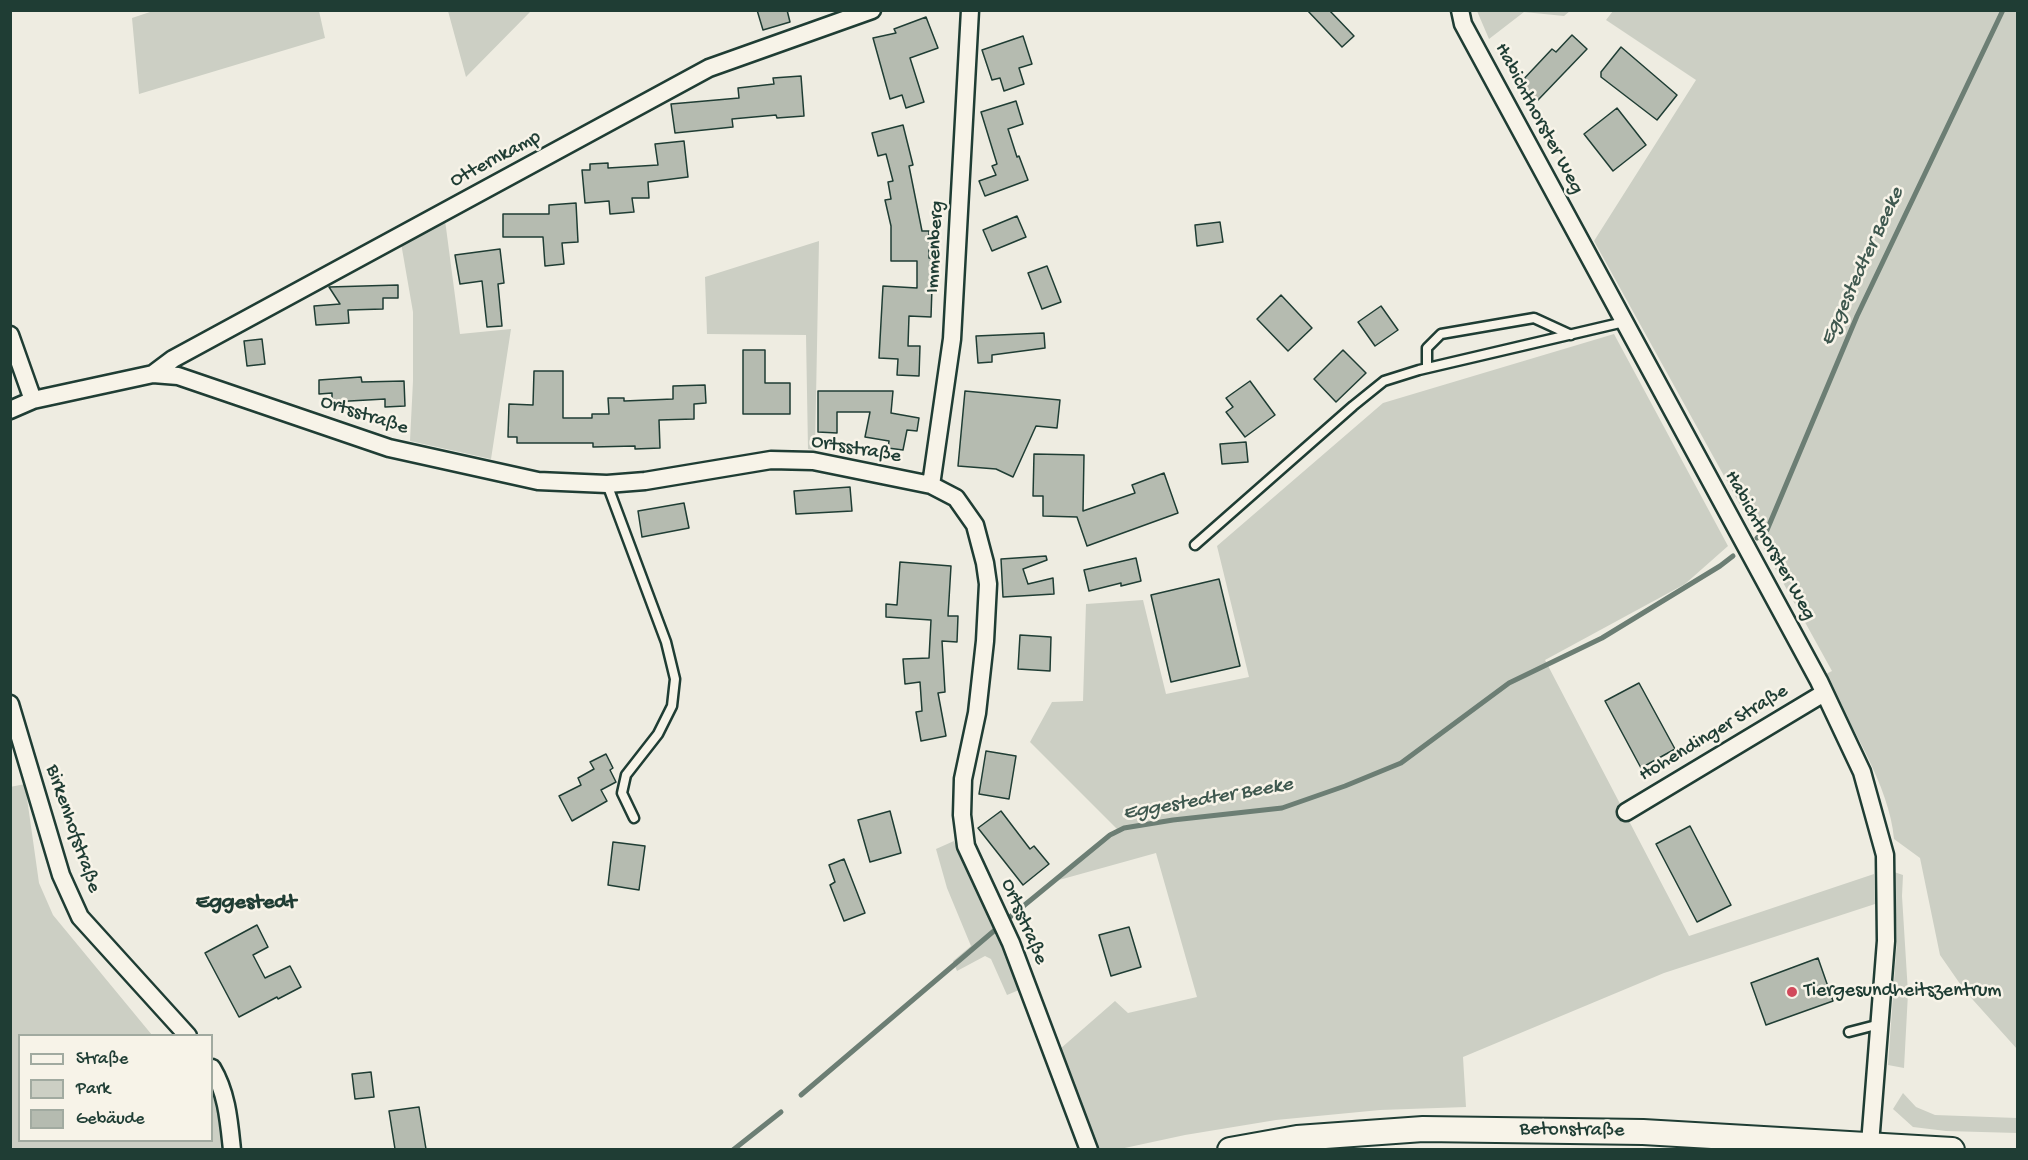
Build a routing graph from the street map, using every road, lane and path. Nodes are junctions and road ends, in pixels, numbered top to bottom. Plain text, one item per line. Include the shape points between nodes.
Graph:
1 (872, 10) edge
2 (969, 10) edge
3 (1460, 10) edge
4 (1624, 322) junction
5 (10, 335) edge
6 (1571, 335) junction
7 (1427, 368) junction
8 (153, 374) junction
9 (33, 400) junction
10 (10, 410) edge
11 (607, 484) junction
12 (932, 485) junction
13 (1195, 545) dead end
14 (1824, 693) junction
15 (10, 704) edge
16 (1626, 812) dead end
17 (634, 818) dead end
18 (1880, 1024) junction
19 (1849, 1032) dead end
20 (187, 1034) edge
21 (213, 1070) edge
22 (1870, 1144) junction
23 (232, 1149) edge
24 (1089, 1149) edge
25 (1230, 1149) edge
26 (1952, 1149) edge

1 - 8 street, Otternkamp via 709,69 173,359
2 - 12 street, Immenberg via 952,339
3 - 4 street, Habichthorster Weg via 1463,24
4 - 6 lane
4 - 14 street, Habichthorster Weg
5 - 9 street
6 - 7 lane
6 - 7 lane via 1534,318 1441,334 1427,348
7 - 13 lane via 1384,381
8 - 9 street, Ortsstraße
8 - 11 street, Ortsstraße via 178,376 389,448 538,481
9 - 10 street, Ortsstraße
11 - 12 street, Ortsstraße via 771,460 813,460
11 - 17 lane via 666,642 675,679 672,706 658,734 626,775 622,793
12 - 24 street, Ortsstraße via 956,498 975,525 988,584 977,713 963,779 966,846 1011,943
14 - 16 street, Hohendinger Straße
14 - 18 street, Habichthorster Weg via 1862,772 1885,855 1886,941
15 - 20 street, Birkenhofstraße via 61,875 80,917
18 - 19 lane
18 - 22 street, Habichthorster Weg
21 - 23 street via 227,1109
22 - 25 main road, Betonstraße via 1643,1132 1423,1130 1297,1138
22 - 26 main road, Betonstraße

